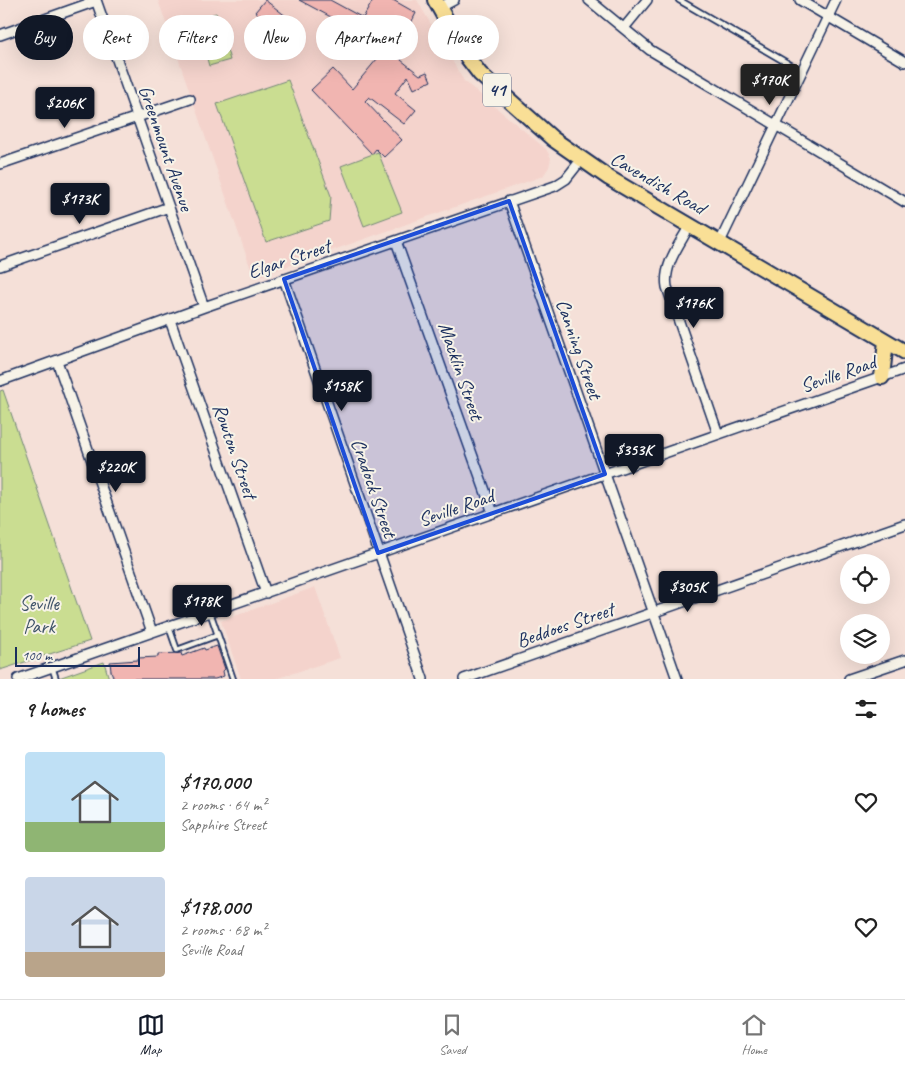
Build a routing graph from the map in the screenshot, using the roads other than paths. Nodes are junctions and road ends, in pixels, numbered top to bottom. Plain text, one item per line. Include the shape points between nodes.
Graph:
1 (454, 0) edge
2 (589, 0) edge
3 (647, 0) edge
4 (679, 0) edge
5 (800, 0) edge
6 (836, 0) edge
7 (96, 1) edge
8 (437, 4) edge
9 (828, 16) junction
10 (624, 28) junction
11 (0, 35) edge
12 (905, 62) edge
13 (801, 71) junction
14 (190, 99) dead end
15 (137, 117) junction
16 (776, 125) junction
17 (581, 160) junction
18 (0, 164) edge
19 (509, 201) junction
20 (905, 202) edge
21 (169, 207) junction
22 (690, 225) junction
23 (396, 241) junction
24 (720, 242) junction
25 (0, 266) edge
26 (284, 279) junction
27 (204, 307) junction
28 (170, 320) junction
29 (886, 341) junction
30 (905, 352) edge
31 (57, 361) junction
32 (905, 369) edge
33 (882, 377) junction
34 (0, 381) edge
35 (718, 434) junction
36 (605, 474) junction
37 (492, 513) junction
38 (905, 524) edge
39 (378, 553) junction
40 (266, 593) junction
41 (210, 612) junction
42 (654, 612) junction
43 (169, 626) junction
44 (152, 632) junction
45 (218, 635) junction
46 (905, 660) edge
47 (52, 667) junction
48 (18, 679) edge
49 (56, 679) edge
50 (233, 679) edge
51 (423, 679) edge
52 (464, 679) edge
53 (678, 679) edge
54 (849, 679) edge

1 - 8 street
2 - 10 street
3 - 10 street
4 - 13 lane
5 - 9 street
6 - 9 street
7 - 11 street
7 - 15 street, Greenmount Avenue
8 - 17 main road, Cavendish Road / 41 via 480,74
9 - 12 street
9 - 13 street
10 - 16 street via 650,50
13 - 16 street
14 - 15 street
15 - 18 street
15 - 21 street, Greenmount Avenue
16 - 20 street
16 - 24 street
17 - 19 street, Elgar Street via 559,184
17 - 22 main road, Cavendish Road / 41
19 - 23 street, Elgar Street
19 - 36 street, Canning Street
21 - 25 street
21 - 27 street, Greenmount Avenue
22 - 24 main road, Cavendish Road / 41
22 - 35 street via 665,277
23 - 26 street, Elgar Street
23 - 37 street, Macklin Street
24 - 29 main road, Cavendish Road / 41
26 - 27 street, Elgar Street
26 - 39 street, Cradock Street
27 - 28 street, Elgar Street
28 - 31 street, Elgar Street
28 - 40 street, Rowton Street
29 - 30 main road, Cavendish Road / 41
29 - 33 main road
31 - 34 street, Elgar Street
31 - 44 street
32 - 33 street, Seville Road
33 - 35 street, Seville Road
35 - 36 street, Seville Road
36 - 37 street, Seville Road
36 - 42 street, Canning Street
37 - 39 street, Seville Road
38 - 42 street, Beddoes Street
39 - 40 street, Seville Road
39 - 51 street, Cradock Street
40 - 41 street, Seville Road
41 - 43 street, Seville Road
41 - 45 lane
42 - 52 street, Beddoes Street
42 - 53 street, Canning Street
43 - 44 street, Seville Road
43 - 45 lane via 177,650
44 - 47 street, Seville Road
45 - 50 lane
46 - 54 street
47 - 48 street, Seville Road
47 - 49 lane

